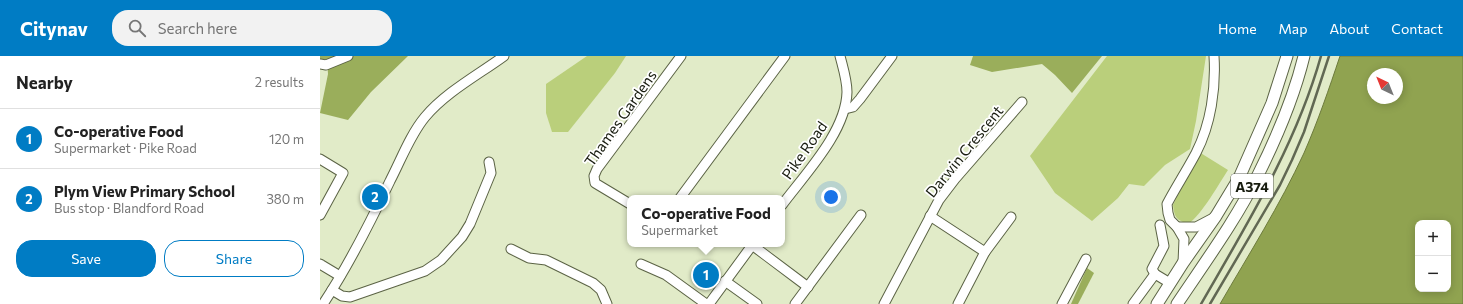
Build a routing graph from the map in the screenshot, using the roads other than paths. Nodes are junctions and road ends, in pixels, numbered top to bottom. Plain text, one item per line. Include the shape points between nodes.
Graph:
1 (348, 56) edge
2 (504, 56) edge
3 (681, 56) edge
4 (785, 56) edge
5 (840, 56) edge
6 (892, 56) edge
7 (1214, 56) edge
8 (1287, 56) edge
9 (1304, 56) edge
10 (320, 64) edge
11 (1022, 102) dead end
12 (845, 109) junction
13 (320, 159) edge
14 (489, 162) dead end
15 (682, 195) edge
16 (785, 201) edge
17 (627, 202) edge
18 (320, 215) edge
19 (861, 215) dead end
20 (930, 216) junction
21 (1216, 216) junction
22 (1011, 217) dead end
23 (1160, 225) dead end
24 (1177, 227) junction
25 (750, 247) edge
26 (755, 247) edge
27 (511, 250) dead end
28 (985, 252) junction
29 (1086, 259) dead end
30 (1183, 263) junction
31 (320, 264) edge
32 (641, 264) dead end
33 (1155, 274) junction
34 (340, 276) junction
35 (725, 281) junction
36 (1170, 284) junction
37 (808, 287) junction
38 (332, 290) junction
39 (323, 304) edge
40 (607, 304) edge
41 (707, 304) edge
42 (757, 304) edge
43 (795, 304) edge
44 (884, 304) edge
45 (958, 304) edge
46 (1062, 304) edge
47 (1133, 304) edge
48 (1157, 304) edge
49 (1177, 304) edge

1 - 10 street via 326,65
2 - 34 street via 440,102 425,118 415,132
3 - 17 street, Thames Gardens via 594,176 595,183
4 - 15 street
5 - 12 street, Pike Road via 847,92
6 - 12 street via 853,107
7 - 24 street via 1212,95 1203,137 1167,204 1170,220
8 - 21 main road, A374 via 1272,103 1254,145 1239,178
9 - 49 main road, A374 via 1285,116 1258,176 1228,228
11 - 20 street, Darwin Crescent via 955,179
12 - 16 street, Pike Road via 828,144
13 - 18 street via 343,172
14 - 38 street via 491,173 470,224 441,260 425,271 350,297
19 - 37 street
20 - 28 street
20 - 44 street, Darwin Crescent
21 - 24 street via 1196,227
21 - 30 main road, A374
22 - 28 street
23 - 33 street via 1164,246 1152,269
24 - 30 street via 1184,239
25 - 35 street
26 - 37 street
27 - 40 street via 529,258 546,260 593,283 601,290
28 - 45 street
29 - 46 street
30 - 36 main road, A374
31 - 34 street
32 - 41 street via 666,275
33 - 36 street
33 - 47 street
34 - 38 street
35 - 41 street
35 - 42 street
36 - 48 main road, A374
37 - 43 street
38 - 39 street

